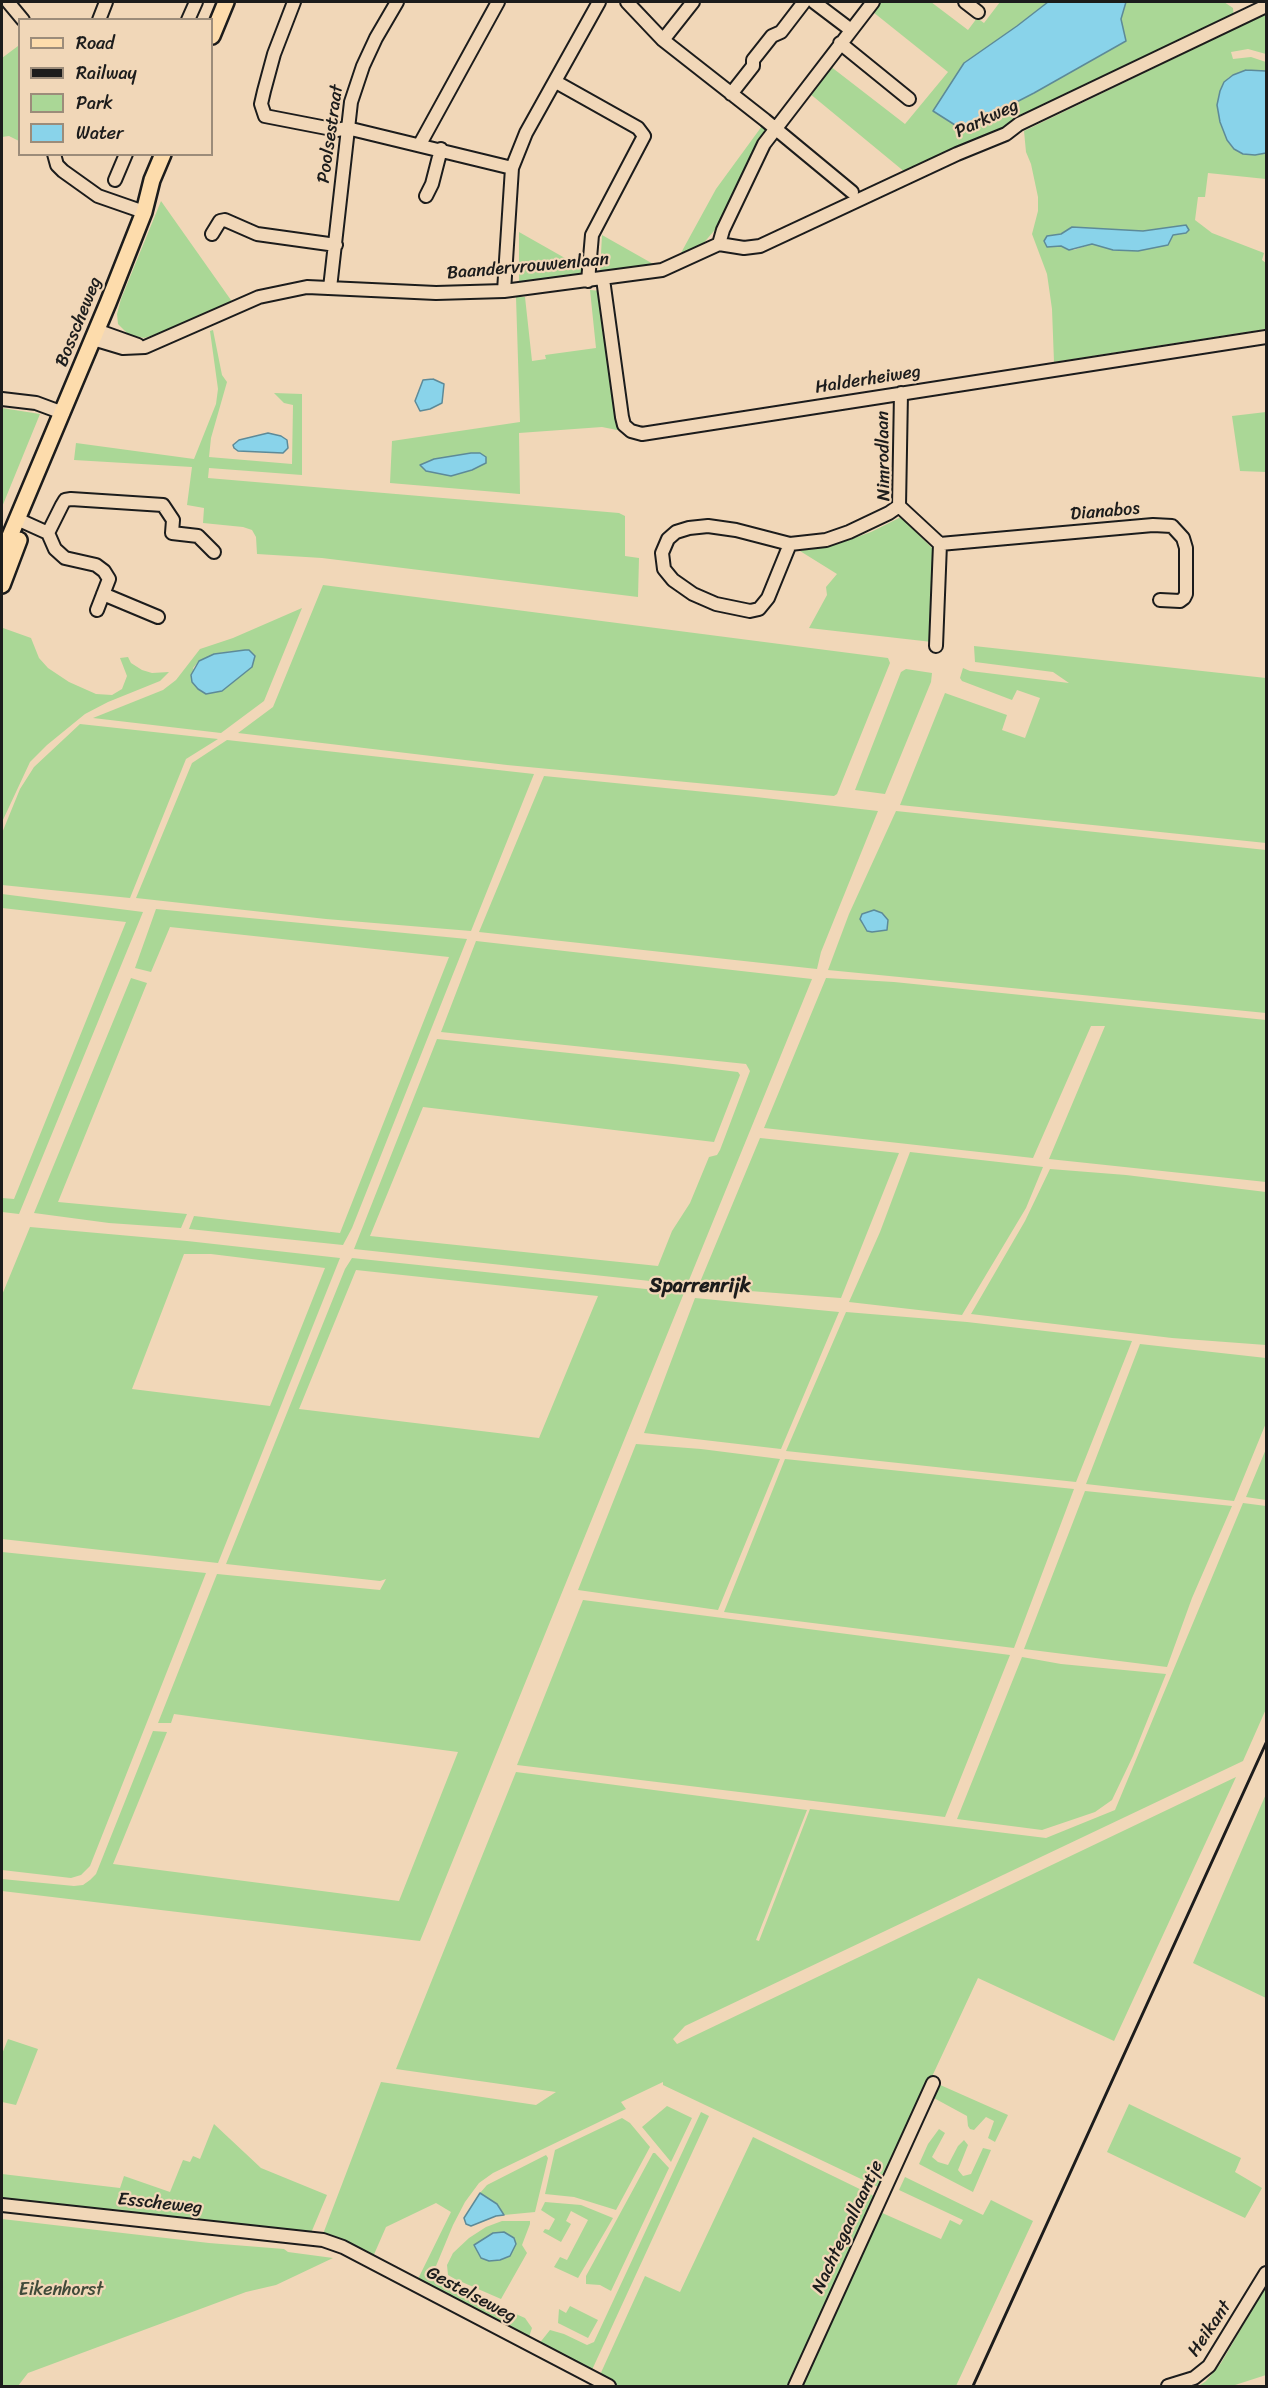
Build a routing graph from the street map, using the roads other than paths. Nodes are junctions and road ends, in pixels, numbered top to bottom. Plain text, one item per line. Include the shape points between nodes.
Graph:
1 (8, 2) edge
2 (106, 2) edge
3 (196, 2) edge
4 (215, 2) edge
5 (226, 2) edge
6 (294, 2) edge
7 (397, 2) edge
8 (498, 2) edge
9 (599, 2) edge
10 (627, 2) edge
11 (693, 2) edge
12 (804, 2) edge
13 (814, 2) edge
14 (873, 2) edge
15 (965, 2) edge
16 (1266, 6) edge
17 (978, 12) dead end
18 (21, 18) edge
19 (100, 18) edge
20 (189, 18) edge
21 (208, 18) edge
22 (851, 30) junction
23 (213, 34) edge
24 (663, 40) junction
25 (840, 43) junction
26 (556, 82) junction
27 (731, 94) junction
28 (909, 99) dead end
29 (347, 128) junction
30 (775, 129) junction
31 (420, 144) junction
32 (441, 149) junction
33 (55, 156) edge
34 (125, 156) edge
35 (151, 156) edge
36 (162, 156) edge
37 (512, 168) junction
38 (115, 180) dead end
39 (852, 192) dead end
40 (426, 196) dead end
41 (144, 212) junction
42 (212, 234) dead end
43 (719, 244) junction
44 (336, 245) junction
45 (603, 279) junction
46 (588, 281) junction
47 (330, 288) junction
48 (504, 291) junction
49 (95, 334) junction
50 (1266, 337) edge
51 (901, 393) junction
52 (2, 399) edge
53 (63, 413) junction
54 (899, 506) junction
55 (22, 521) junction
56 (48, 532) junction
57 (940, 543) junction
58 (790, 544) junction
59 (214, 552) dead end
60 (2, 555) edge
61 (2, 585) edge
62 (103, 594) junction
63 (1160, 600) dead end
64 (97, 609) dead end
65 (158, 617) dead end
66 (936, 646) dead end
67 (933, 2083) dead end
68 (2, 2205) edge
69 (315, 2239) joint
70 (1266, 2273) edge
71 (609, 2386) edge
72 (795, 2386) edge
73 (1168, 2386) edge

1 - 18 street
2 - 19 street
3 - 20 street
4 - 21 main road
5 - 23 main road
6 - 29 street via 274,54 261,111 264,116 337,130
7 - 29 street, Poolsestraat via 357,79
8 - 31 street
9 - 26 street
10 - 24 street
11 - 24 street
12 - 27 street via 781,32 772,36
13 - 22 street
14 - 22 street
15 - 17 street
16 - 43 street, Parkweg via 1018,124 1006,134 773,241 744,248
22 - 25 street
24 - 27 street
25 - 28 street
25 - 30 street via 822,72
26 - 37 street via 526,133
26 - 46 street via 638,128 644,136 592,235
27 - 30 street
29 - 31 street
29 - 44 street, Poolsestraat
30 - 39 street
30 - 43 street via 764,144
31 - 32 street
32 - 37 street
32 - 40 street
33 - 41 street via 63,171 98,196
34 - 38 street
35 - 41 main road, Bosscheweg via 140,188
36 - 41 main road, Bosscheweg
37 - 48 street
41 - 49 main road, Bosscheweg
42 - 44 street via 220,220 225,220 257,234
43 - 45 street, Baandervrouwenlaan via 662,270
44 - 47 street, Poolsestraat
45 - 46 street, Baandervrouwenlaan
45 - 51 street, Halderheiweg via 622,417 624,425 636,433
46 - 48 street, Baandervrouwenlaan
47 - 48 street, Baandervrouwenlaan via 435,293
47 - 49 street, Baandervrouwenlaan via 307,287 260,297 145,347 123,348
49 - 53 main road, Bosscheweg
50 - 51 street, Halderheiweg
51 - 54 street, Nimrodlaan
52 - 53 street via 30,402
53 - 55 main road, Bosscheweg via 49,446 41,484
54 - 57 street, Nimrodlaan
54 - 58 street via 849,532 826,540
55 - 56 street
55 - 60 main road, Bosscheweg
55 - 61 main road, Bosscheweg
56 - 59 street via 65,500 70,498 163,505 173,520 172,533 198,536
56 - 62 street via 64,558 96,564 104,571 109,579
57 - 63 street, Dianabos via 1172,526 1186,548 1186,594 1180,601
57 - 66 street
58 - 58 street via 768,598 759,609 750,611 716,604 693,594 664,569 662,553 668,539 689,528 736,530
62 - 64 street
62 - 65 street
67 - 72 street, Nachtegaallaantje
68 - 69 street, Esscheweg
69 - 71 street, Gestelseweg via 343,2247
70 - 73 street, Heikant via 1209,2366 1194,2378

